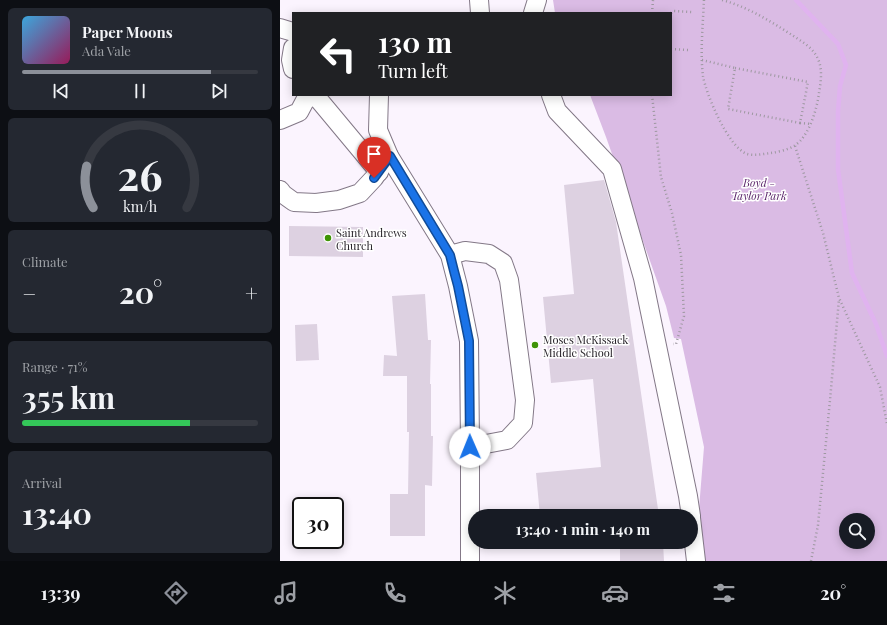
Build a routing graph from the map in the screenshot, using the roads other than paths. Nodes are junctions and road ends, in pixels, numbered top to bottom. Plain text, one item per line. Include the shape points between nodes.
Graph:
1 (479, 0) edge
2 (480, 12) edge
3 (280, 28) edge
4 (292, 32) edge
5 (292, 54) edge
6 (292, 64) edge
7 (308, 96) edge
8 (311, 96) edge
9 (379, 96) edge
10 (551, 96) edge
11 (280, 120) edge
12 (390, 156) junction
13 (379, 172) junction
14 (280, 190) edge
15 (450, 255) junction
16 (470, 447) junction
17 (690, 509) edge
18 (695, 549) edge
19 (470, 561) edge
20 (696, 561) edge

1 - 2 street
3 - 4 street
5 - 6 street
7 - 11 street via 299,112
8 - 13 street via 320,100
9 - 12 street via 378,130
10 - 17 street via 557,111 612,169 643,278
12 - 13 street
12 - 15 street
13 - 14 street via 360,193 339,200 294,202
15 - 16 street via 469,341
15 - 16 street via 465,251 489,254 502,263 509,280 525,400 523,423 507,440
16 - 19 street
18 - 20 street

